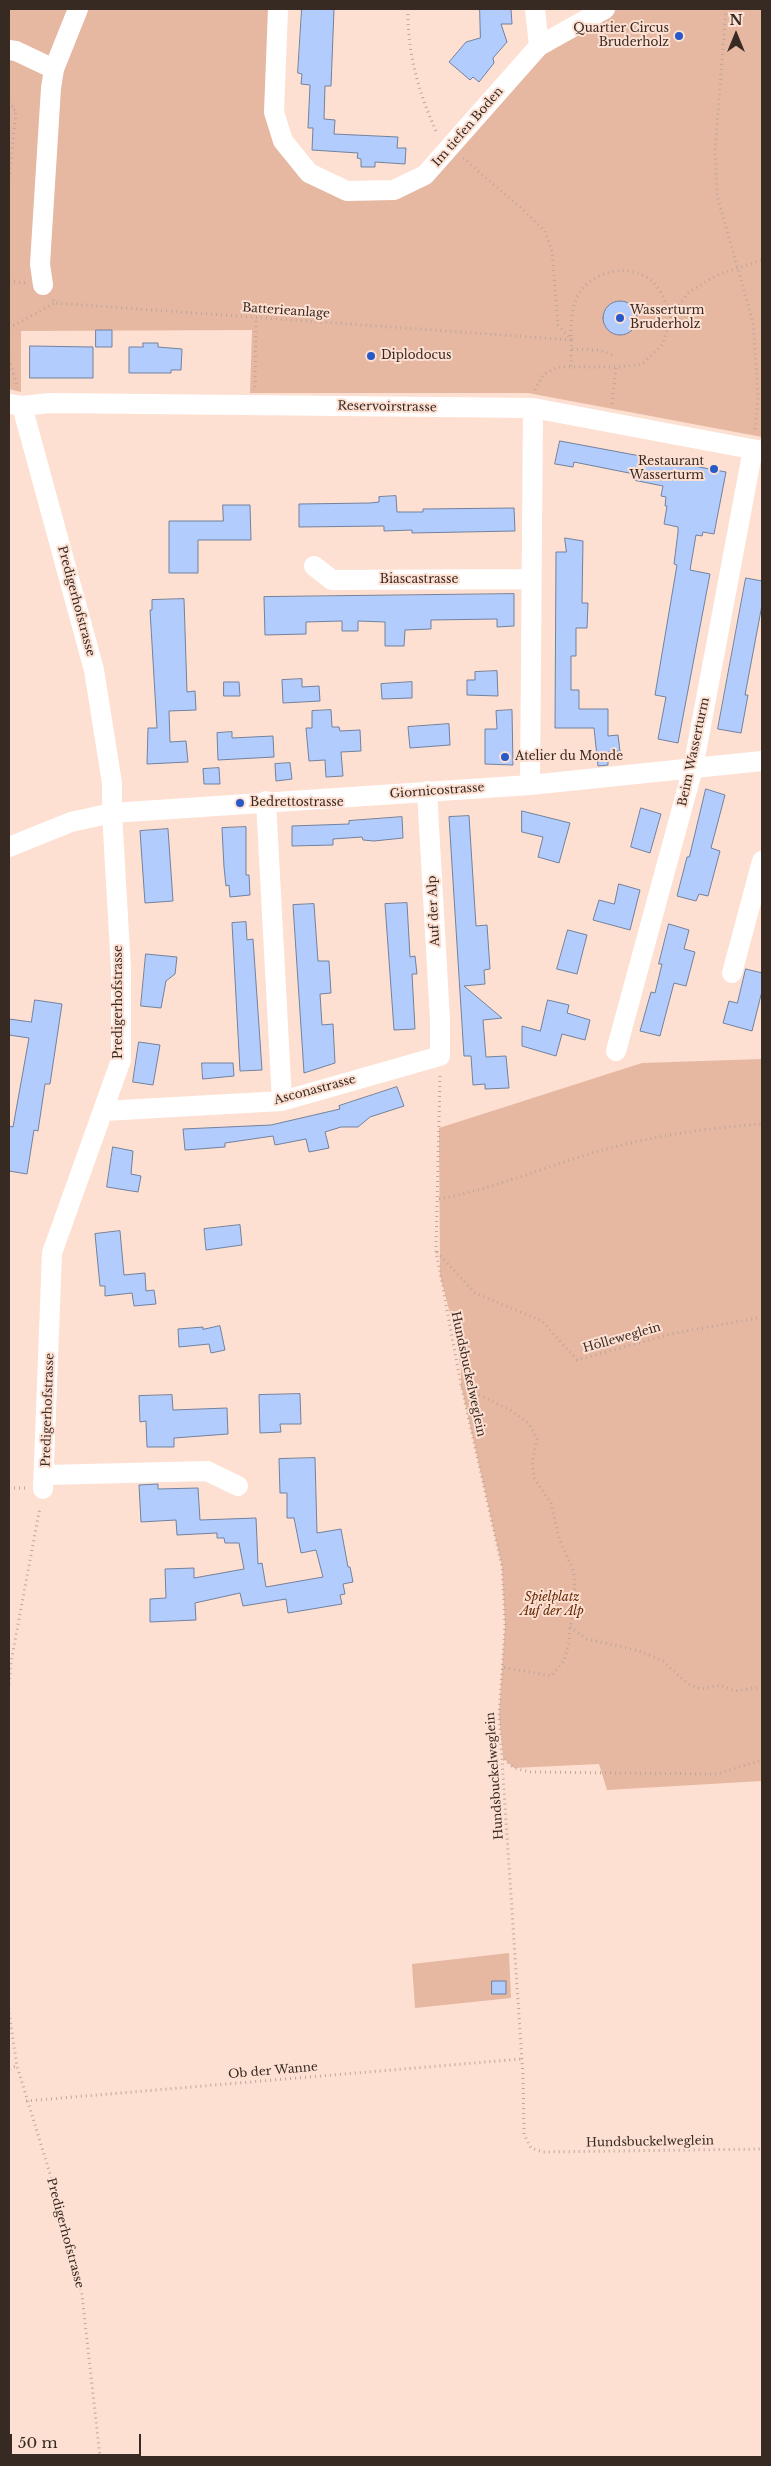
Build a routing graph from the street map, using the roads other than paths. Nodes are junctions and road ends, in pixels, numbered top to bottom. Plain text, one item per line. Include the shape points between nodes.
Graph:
1 (78, 9) edge
2 (278, 9) edge
3 (535, 9) edge
4 (605, 9) edge
5 (539, 46) junction
6 (9, 50) edge
7 (54, 69) junction
8 (43, 285) road end
9 (15, 405) edge
10 (533, 408) junction
11 (758, 450) edge
12 (314, 566) dead end
13 (530, 579) junction
14 (762, 761) edge
15 (693, 768) junction
16 (530, 785) junction
17 (427, 792) junction
18 (266, 802) junction
19 (112, 813) junction
20 (9, 848) edge
21 (762, 861) edge
22 (732, 973) dead end
23 (616, 1051) dead end
24 (440, 1056) joint
25 (282, 1101) junction
26 (104, 1111) junction
27 (238, 1486) dead end

1 - 7 street
2 - 5 street, Im tiefen Boden via 274,112 283,141 309,173 347,191 394,190 425,175
3 - 5 street
4 - 5 street, Im tiefen Boden
6 - 7 street
7 - 8 street via 50,88 40,264
9 - 10 street, Reservoirstrasse
9 - 19 street, Predigerhofstrasse via 94,670 112,783
10 - 11 street, Reservoirstrasse
10 - 13 street
11 - 15 street, Beim Wasserturm
12 - 13 street, Biascastrasse via 332,580
13 - 16 street
14 - 15 street, Giornicostrasse
15 - 16 street, Giornicostrasse
15 - 23 street, Beim Wasserturm
16 - 17 street, Giornicostrasse
17 - 18 street, Giornicostrasse
17 - 24 street, Auf der Alp
18 - 19 street, Giornicostrasse
18 - 25 street
19 - 20 street, Giornicostrasse via 71,822
19 - 26 street, Predigerhofstrasse via 121,969 121,1060
21 - 22 street
24 - 25 street, Asconastrasse
25 - 26 street, Asconastrasse
26 - 27 street, Predigerhofstrasse via 52,1253 40,1484 207,1471

